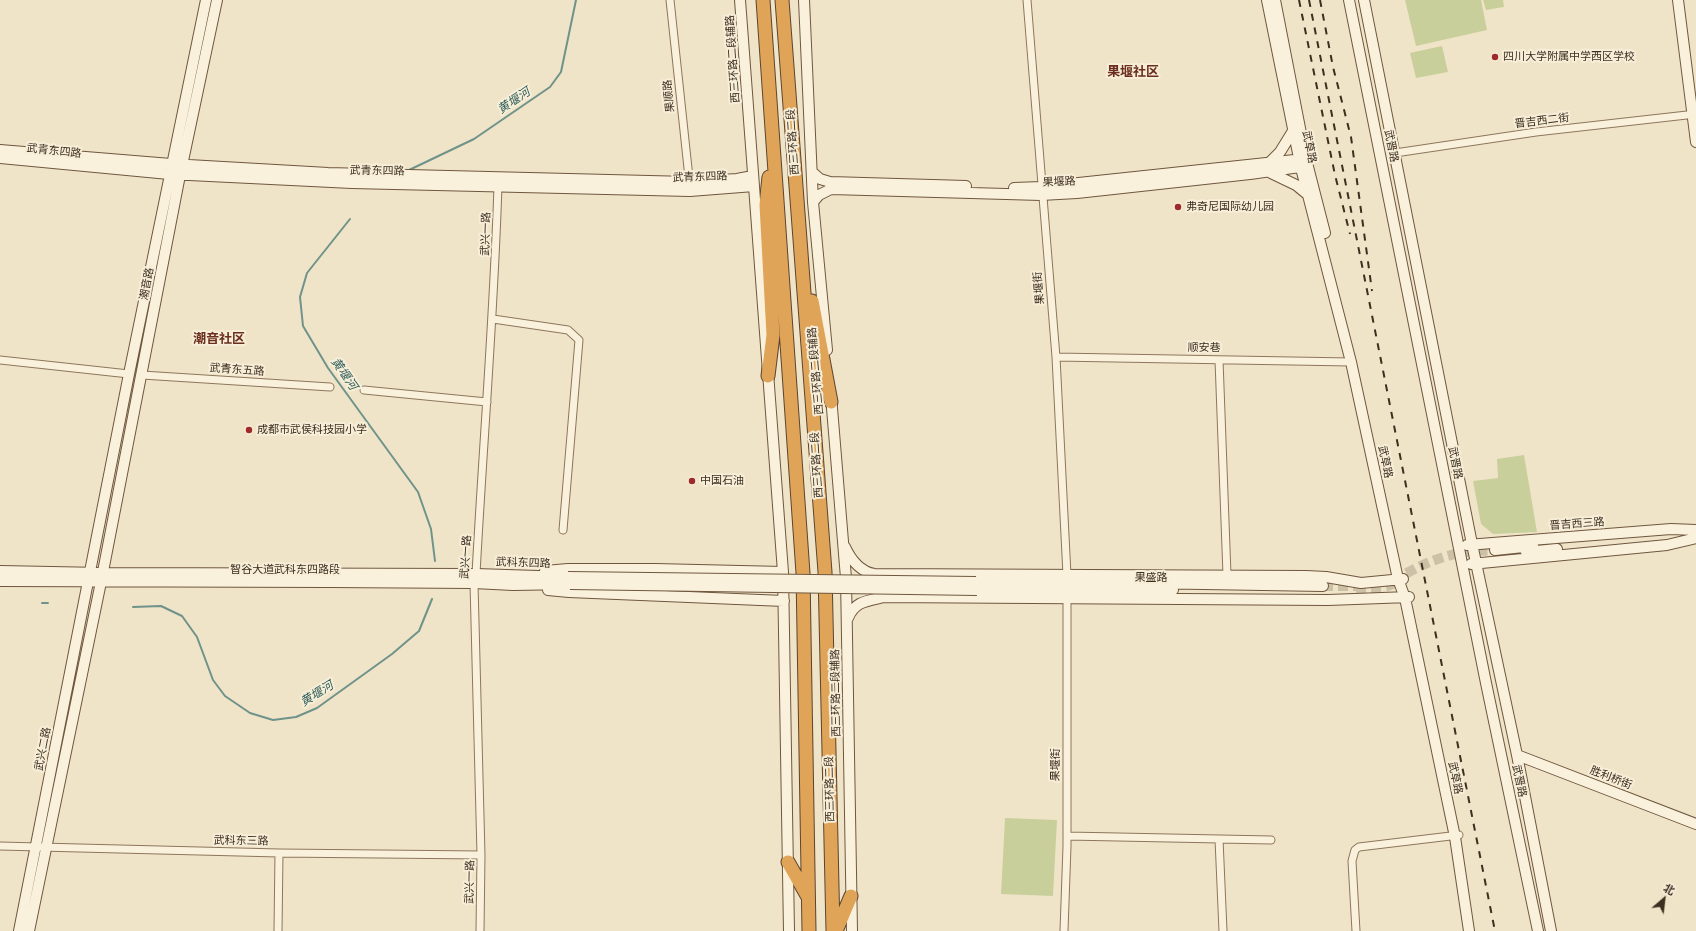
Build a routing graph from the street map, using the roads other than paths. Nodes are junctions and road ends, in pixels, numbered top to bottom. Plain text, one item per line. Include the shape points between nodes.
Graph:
1 (206, 0) edge
2 (217, 0) edge
3 (670, 0) edge
4 (740, 0) edge
5 (763, 0) edge
6 (782, 0) edge
7 (804, 0) edge
8 (1026, 0) edge
9 (1268, 0) edge
10 (1275, 0) edge
11 (1349, 0) edge
12 (1364, 0) edge
13 (1678, 0) edge
14 (1694, 114) edge
15 (1294, 131) junction
16 (1696, 142) edge
17 (773, 147) junction
18 (0, 150) edge
19 (1395, 153) junction
20 (0, 158) edge
21 (1303, 163) junction
22 (1269, 168) junction
23 (170, 169) junction
24 (181, 170) junction
25 (812, 172) junction
26 (753, 176) junction
27 (498, 185) junction
28 (690, 186) junction
29 (754, 186) junction
30 (1041, 191) junction
31 (1307, 194) junction
32 (814, 202) junction
33 (800, 239) junction
34 (493, 319) junction
35 (1056, 357) junction
36 (0, 360) edge
37 (1219, 360) junction
38 (1351, 362) junction
39 (129, 374) junction
40 (142, 375) junction
41 (768, 376) junction
42 (330, 387) dead end
43 (364, 390) dead end
44 (487, 402) junction
45 (831, 402) junction
46 (563, 530) dead end
47 (1696, 530) edge
48 (1696, 537) edge
49 (843, 541) junction
50 (1472, 544) junction
51 (1459, 546) junction
52 (1463, 564) junction
53 (1477, 564) junction
54 (0, 571) edge
55 (783, 572) junction
56 (508, 574) junction
57 (1067, 575) junction
58 (1099, 575) junction
59 (1174, 575) junction
60 (1227, 575) junction
61 (89, 577) junction
62 (102, 577) junction
63 (475, 578) junction
64 (1401, 579) junction
65 (569, 581) junction
66 (0, 582) edge
67 (513, 585) junction
68 (1144, 586) junction
69 (1323, 589) tunnel mouth
70 (1407, 597) junction
71 (1067, 598) junction
72 (1096, 598) junction
73 (1171, 598) junction
74 (784, 601) junction
75 (847, 620) junction
76 (1517, 755) junction
77 (1696, 824) edge
78 (1067, 836) junction
79 (1457, 836) junction
80 (1219, 839) junction
81 (1271, 840) dead end
82 (0, 846) edge
83 (40, 847) junction
84 (279, 853) junction
85 (481, 856) junction
86 (788, 862) junction
87 (851, 896) junction
88 (808, 897) junction
89 (19, 931) edge
90 (29, 931) edge
91 (278, 931) edge
92 (480, 931) edge
93 (789, 931) edge
94 (809, 931) edge
95 (834, 931) edge
96 (852, 931) edge
97 (1064, 931) edge
98 (1224, 931) edge
99 (1356, 931) edge
100 (1469, 931) edge
101 (1475, 931) edge
102 (1538, 931) edge
103 (1551, 931) edge

1 - 23 street, 潮音路
2 - 24 street, 潮音路
3 - 28 street, 果顺路
4 - 26 street, 西三环路二段辅路
5 - 17 highway, 西三环路二段
6 - 33 highway, 西三环路二段
7 - 25 street, 西三环路二段辅路
8 - 30 street, 果堰街
9 - 15 street, 武草路
10 - 21 street, 武草路
11 - 51 street, 武晋路
12 - 19 street, 武晋路
13 - 14 street
14 - 16 street
14 - 19 street, 晋吉西二街 via 1536,132
15 - 21 street, 武草路
15 - 22 street
17 - 41 highway via 766,205 773,335
17 - 88 highway, 西三环路二段 via 803,573
18 - 23 street, 武青东四路
19 - 50 street, 武晋路
20 - 23 street, 武青东四路
21 - 22 street, 果堰路
21 - 31 street, 武草路
21 - 64 street, 武草路 via 1358,367
22 - 30 street, 果堰路 via 1077,193
22 - 31 street
23 - 24 street, 武青东四路
23 - 39 street, 潮音路
24 - 27 street, 武青东四路 via 352,182
24 - 28 street, 武青东四路
24 - 40 street, 潮音路
25 - 30 street, 果堰路 via 820,179 830,182 1022,188
25 - 32 street, 西三环路二段辅路
26 - 28 street, 武青东四路
26 - 29 street, 西三环路二段辅路
27 - 28 street, 武青东四路
27 - 34 street, 武兴一路
28 - 29 street, 武青东四路
29 - 41 street, 西三环路二段辅路
30 - 32 street, 果堰路 via 831,189 819,195
30 - 35 street, 果堰街
31 - 38 street, 武草路
32 - 45 street, 西三环路二段辅路
33 - 45 highway
33 - 95 highway, 西三环路二段 via 825,572
34 - 44 street, 武兴一路
34 - 46 street via 568,330 579,340
35 - 37 street, 顺安巷
35 - 57 street, 果堰街
36 - 39 street
37 - 38 street, 顺安巷
37 - 60 street
38 - 64 street, 武草路
39 - 61 street, 潮音路
40 - 42 street, 武青东五路
40 - 62 street, 潮音路
41 - 55 street, 西三环路二段辅路
43 - 44 street
44 - 63 street, 武兴一路
45 - 49 street, 西三环路二段辅路
47 - 48 street, 晋吉西三路 via 1496,552
47 - 50 street, 晋吉西三路 via 1671,529
48 - 53 street, 晋吉西三路 via 1667,546
49 - 57 street via 853,562 867,573
49 - 75 street, 西三环路二段辅路
50 - 51 street, 晋吉西三路
50 - 53 street, 武晋路
51 - 52 street, 武晋路
52 - 53 street, 晋吉西三路
52 - 102 street, 武晋路
53 - 76 street, 武晋路
54 - 61 street, 智谷大道武科东四路段
55 - 56 street via 568,569
55 - 74 street, 西三环路二段辅路
56 - 63 street, 武科东四路
56 - 65 street, 武科东四路
57 - 58 street
58 - 59 street
58 - 68 street
59 - 60 street
59 - 68 street
60 - 64 street via 1326,577 1361,584
61 - 62 street, 智谷大道武科东四路段
61 - 66 street, 智谷大道武科东四路段
61 - 83 street, 武兴二路
62 - 63 street, 智谷大道武科东四路段
62 - 83 street, 潮音路
63 - 67 street, 智谷大道武科东四路段
63 - 85 street, 武兴一路
64 - 70 street, 武草路
65 - 67 street, 智谷大道武科东四路段
65 - 68 street, 果盛路, bridge
67 - 74 street via 569,592
68 - 69 street, 果盛路
68 - 72 street
68 - 73 street
70 - 73 street via 1328,600
70 - 79 street, 武草路
71 - 72 street
71 - 75 street via 884,597 864,601 854,607
71 - 78 street, 果堰街
72 - 73 street
74 - 86 street, 西三环路二段辅路
75 - 87 street, 西三环路二段辅路
76 - 77 street, 胜利桥街
76 - 103 street, 武晋路
78 - 80 street
78 - 97 street, 果堰街
79 - 99 street via 1359,847 1355,850 1352,861
79 - 100 street, 武草路
79 - 101 street, 武草路
80 - 81 street
80 - 98 street
82 - 83 street, 武科东三路
83 - 84 street, 武科东三路
83 - 89 street, 武兴二路
83 - 90 street
84 - 85 street, 武科东三路
84 - 91 street
85 - 92 street, 武兴一路
86 - 88 highway
86 - 93 street, 西三环路二段辅路
87 - 95 highway
87 - 96 street, 西三环路二段辅路
88 - 94 highway, 西三环路二段

